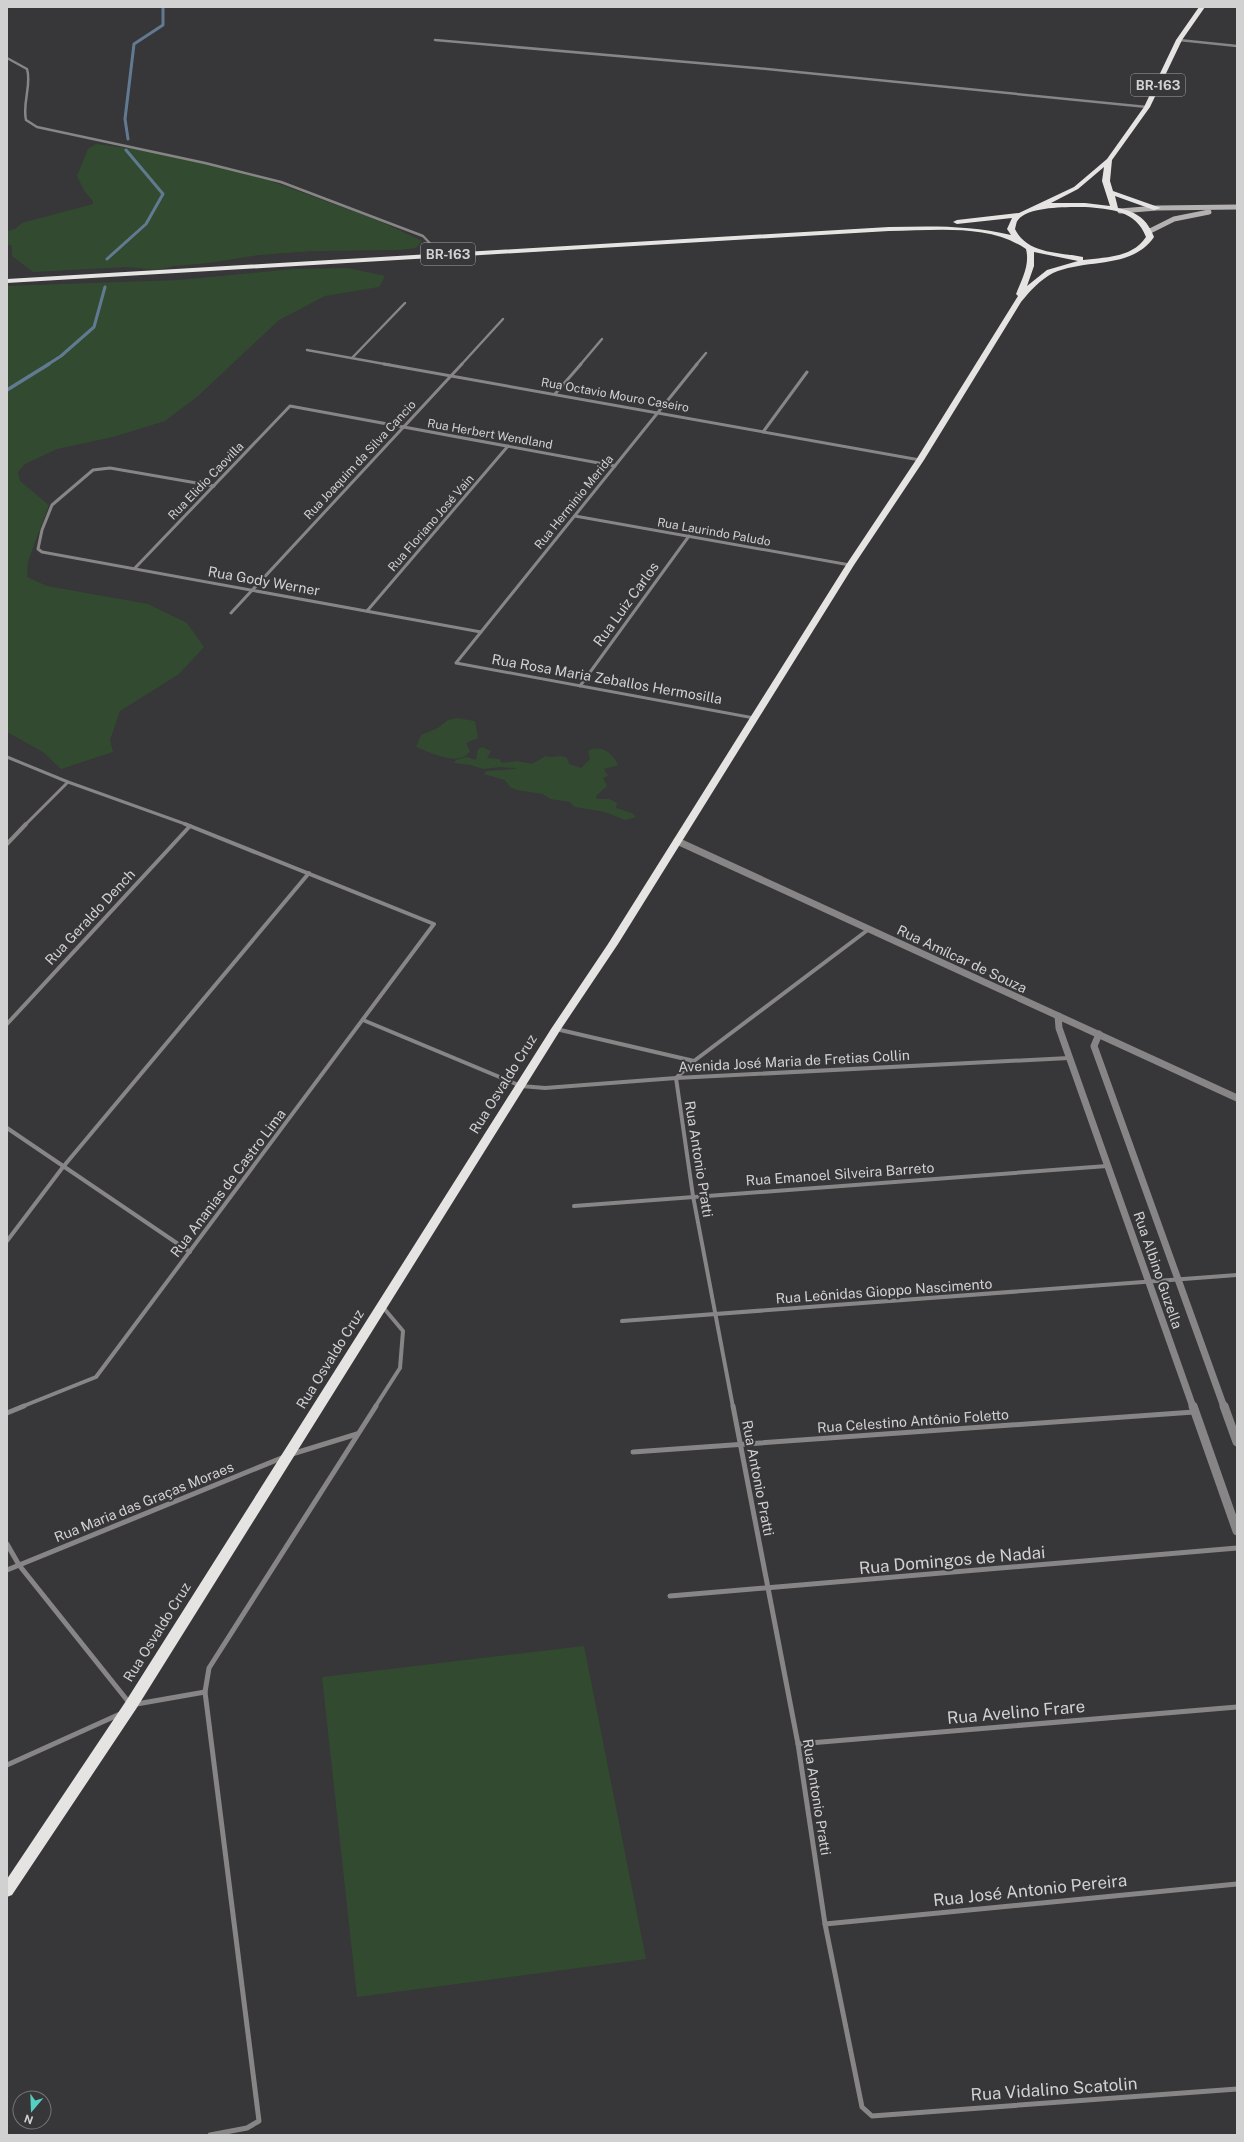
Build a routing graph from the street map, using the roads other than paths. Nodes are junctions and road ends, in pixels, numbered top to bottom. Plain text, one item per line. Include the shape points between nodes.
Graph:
1 (1202, 7) edge
2 (435, 40) dead end
3 (1179, 40) junction
4 (1237, 46) edge
5 (7, 58) edge
6 (1147, 107) junction
7 (1110, 160) junction
8 (1111, 193) junction
9 (1039, 207) junction
10 (1157, 208) junction
11 (1237, 208) edge
12 (1117, 210) junction
13 (1020, 215) junction
14 (889, 229) junction
15 (1150, 231) junction
16 (1016, 239) junction
17 (1029, 248) junction
18 (441, 255) junction
19 (1099, 259) junction
20 (7, 281) edge
21 (1018, 301) junction
22 (405, 303) dead end
23 (503, 319) dead end
24 (602, 339) dead end
25 (307, 350) dead end
26 (706, 353) dead end
27 (352, 358) junction
28 (807, 372) dead end
29 (451, 375) junction
30 (555, 394) junction
31 (290, 406) joint
32 (659, 412) junction
33 (403, 427) junction
34 (763, 432) junction
35 (508, 446) junction
36 (920, 460) junction
37 (615, 466) junction
38 (214, 486) junction
39 (575, 516) junction
40 (689, 536) junction
41 (850, 565) junction
42 (135, 568) junction
43 (252, 590) junction
44 (367, 611) junction
45 (231, 613) dead end
46 (481, 632) junction
47 (456, 663) joint
48 (580, 686) junction
49 (754, 718) junction
50 (7, 758) edge
51 (68, 782) junction
52 (190, 826) junction
53 (677, 841) junction
54 (7, 844) edge
55 (309, 873) junction
56 (869, 929) junction
57 (1058, 1016) junction
58 (363, 1020) junction
59 (7, 1024) edge
60 (556, 1029) junction
61 (1099, 1034) junction
62 (1069, 1058) junction
63 (694, 1061) junction
64 (676, 1078) junction
65 (521, 1086) junction
66 (1237, 1098) edge
67 (7, 1128) edge
68 (1108, 1166) junction
69 (63, 1167) junction
70 (693, 1196) junction
71 (574, 1206) dead end
72 (7, 1241) edge
73 (190, 1252) junction
74 (1237, 1275) edge
75 (1177, 1279) junction
76 (1148, 1281) junction
77 (381, 1306) junction
78 (715, 1315) junction
79 (622, 1322) dead end
80 (1194, 1412) junction
81 (7, 1413) edge
82 (357, 1434) junction
83 (1237, 1442) edge
84 (740, 1444) junction
85 (633, 1452) dead end
86 (290, 1454) junction
87 (1237, 1531) edge
88 (7, 1544) edge
89 (1237, 1548) edge
90 (19, 1565) junction
91 (7, 1570) edge
92 (768, 1589) junction
93 (670, 1596) dead end
94 (205, 1692) junction
95 (1237, 1707) edge
96 (129, 1708) junction
97 (798, 1744) junction
98 (7, 1765) edge
99 (1237, 1884) edge
100 (7, 1891) edge
101 (825, 1924) junction
102 (1237, 2089) edge
103 (872, 2116) joint
104 (210, 2135) edge

1 - 3 highway, BR-163
2 - 6 street via 767,68
3 - 4 street
3 - 6 highway, BR-163
5 - 18 street via 27,69 29,74 24,112 26,120 37,127 205,162 281,182 423,236
6 - 7 highway, BR-163
7 - 8 highway, BR-163 via 1106,181
7 - 9 highway, BR-163 via 1076,188
8 - 10 highway
8 - 12 highway, BR-163
9 - 12 highway, BR-163 via 1076,204
9 - 13 highway, BR-163
10 - 11 main road
10 - 12 main road
11 - 15 main road via 1174,219
12 - 15 highway, BR-163 via 1138,219
13 - 14 highway, BR-163
13 - 16 highway via 1012,224 1012,234
14 - 16 highway, BR-163 via 973,229
14 - 18 highway, BR-163
15 - 19 highway, BR-163 via 1150,237 1142,247 1124,255
16 - 17 highway, BR-163
17 - 19 highway, BR-163 via 1061,257
17 - 21 highway via 1031,267
18 - 20 highway, BR-163
19 - 21 highway via 1049,272 1036,281
21 - 36 highway, Rua Osvaldo Cruz
22 - 27 street
23 - 29 street, Rua Joaquim da Silva Cancio
24 - 30 street
25 - 27 street, Rua Octavio Mouro Caseiro
26 - 32 street, Rua Herminio Merida
27 - 29 street, Rua Octavio Mouro Caseiro
28 - 34 street
29 - 30 street, Rua Octavio Mouro Caseiro
29 - 33 street, Rua Joaquim da Silva Cancio
30 - 32 street, Rua Octavio Mouro Caseiro
31 - 33 street, Rua Herbert Wendland
31 - 38 street, Rua Elidio Caovilla
32 - 34 street, Rua Octavio Mouro Caseiro
32 - 37 street, Rua Herminio Merida
33 - 35 street, Rua Herbert Wendland
33 - 43 street, Rua Joaquim da Silva Cancio
34 - 36 street, Rua Octavio Mouro Caseiro
35 - 37 street, Rua Herbert Wendland
35 - 44 street, Rua Floriano José Vain
36 - 41 highway, Rua Osvaldo Cruz
37 - 39 street, Rua Herminio Merida
38 - 42 street, Rua Elidio Caovilla
38 - 42 street, Rua Gody Werner via 110,468 93,470 52,505 38,549 42,552
39 - 40 street, Rua Laurindo Paludo
39 - 46 street, Rua Herminio Merida
40 - 41 street, Rua Laurindo Paludo
40 - 48 street, Rua Luiz Carlos
41 - 49 highway, Rua Osvaldo Cruz
42 - 43 street, Rua Gody Werner
43 - 44 street, Rua Gody Werner
43 - 45 street, Rua Joaquim da Silva Cancio
44 - 46 street, Rua Gody Werner
46 - 47 street, Rua Herminio Merida
47 - 48 street, Rua Rosa Maria Zeballos Hermosilla
48 - 49 street, Rua Rosa Maria Zeballos Hermosilla
49 - 53 highway, Rua Osvaldo Cruz
50 - 51 street
51 - 52 street
51 - 54 street
52 - 55 street
52 - 59 street, Rua Geraldo Dench
53 - 56 street, Rua Amílcar de Souza
53 - 60 highway, Rua Osvaldo Cruz
55 - 58 street, Rua Ananias de Castro Lima via 434,924
55 - 69 street
56 - 57 street, Rua Amílcar de Souza
56 - 63 street
57 - 61 street, Rua Amílcar de Souza
57 - 62 street, Rua Albino Guzella via 1058,1028
58 - 65 street, Avenida José Maria de Fretias Collin
58 - 73 street, Rua Ananias de Castro Lima
60 - 63 street
60 - 65 highway, Rua Osvaldo Cruz
61 - 66 street, Rua Amílcar de Souza
61 - 75 street, Rua Albino Guzella via 1094,1046
62 - 64 street, Avenida José Maria de Fretias Collin
62 - 68 street, Rua Albino Guzella
63 - 64 street
64 - 65 street, Avenida José Maria de Fretias Collin via 545,1088
64 - 70 street, Rua Antonio Pratti
65 - 77 highway, Rua Osvaldo Cruz
67 - 69 street
68 - 70 street, Rua Emanoel Silveira Barreto
68 - 76 street, Rua Albino Guzella
69 - 72 street
69 - 73 street
70 - 71 street, Rua Emanoel Silveira Barreto
70 - 78 street, Rua Antonio Pratti
73 - 81 street, Rua Ananias de Castro Lima via 96,1377
74 - 75 street, Rua Leônidas Gioppo Nascimento
75 - 76 street, Rua Leônidas Gioppo Nascimento
75 - 83 street, Rua Albino Guzella
76 - 78 street, Rua Leônidas Gioppo Nascimento
76 - 80 street, Rua Albino Guzella
77 - 82 street via 404,1331 400,1368
77 - 86 highway, Rua Osvaldo Cruz
78 - 79 street, Rua Leônidas Gioppo Nascimento
78 - 84 street, Rua Antonio Pratti
80 - 84 street, Rua Celestino Antônio Foletto
80 - 87 street, Rua Albino Guzella
82 - 86 street, Rua Maria das Graças Moraes
82 - 94 street via 209,1668
84 - 85 street, Rua Celestino Antônio Foletto
84 - 92 street, Rua Antonio Pratti
86 - 90 street, Rua Maria das Graças Moraes
86 - 96 highway, Rua Osvaldo Cruz
88 - 90 street
89 - 92 street, Rua Domingos de Nadai
90 - 91 street, Rua Maria das Graças Moraes
90 - 96 street
92 - 93 street, Rua Domingos de Nadai
92 - 97 street, Rua Antonio Pratti
94 - 96 street
94 - 104 street via 259,2121 247,2128
95 - 97 street, Rua Avelino Frare
96 - 98 street
96 - 100 highway, Rua Osvaldo Cruz
97 - 101 street, Rua Antonio Pratti
99 - 101 street, Rua José Antonio Pereira
101 - 103 street, Rua Antonio Pratti via 862,2107
102 - 103 street, Rua Vidalino Scatolin

